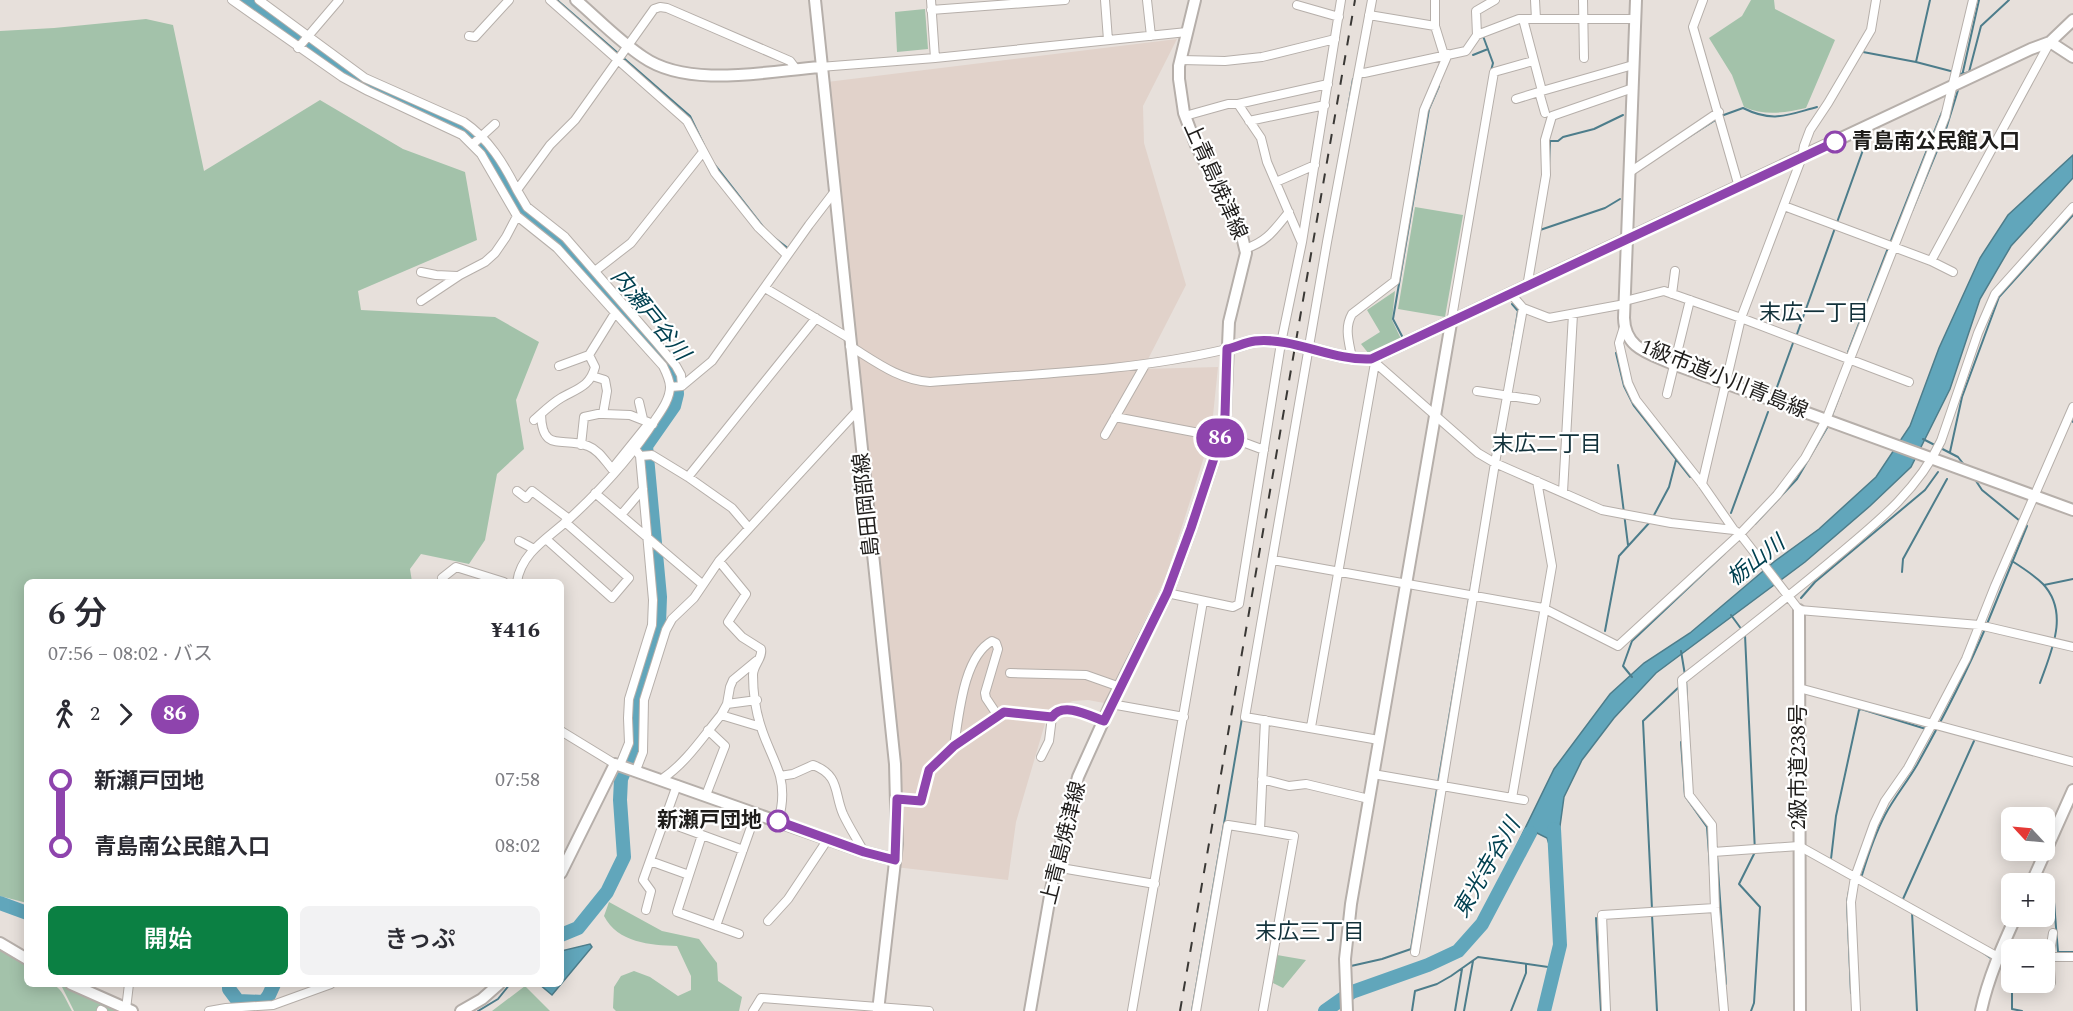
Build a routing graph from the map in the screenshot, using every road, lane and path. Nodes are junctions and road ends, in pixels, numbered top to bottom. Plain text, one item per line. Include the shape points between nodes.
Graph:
1 (232, 0) edge
2 (259, 0) edge
3 (339, 0) edge
4 (509, 0) edge
5 (550, 0) edge
6 (577, 0) edge
7 (815, 0) edge
8 (931, 0) edge
9 (1063, 0) edge
10 (1106, 0) edge
11 (1147, 0) edge
12 (1195, 0) edge
13 (1341, 0) edge
14 (1372, 0) edge
15 (1435, 0) edge
16 (1496, 0) edge
17 (1534, 0) edge
18 (1583, 0) edge
19 (1635, 0) edge
20 (1703, 0) edge
21 (1876, 0) edge
22 (1973, 0) edge
23 (1021, 2) edge
24 (977, 3) edge
25 (1297, 5) dead end
26 (932, 10) junction
27 (1369, 15) junction
28 (1339, 17) junction
29 (1635, 18) junction
30 (1523, 19) junction
31 (1536, 19) junction
32 (1582, 19) junction
33 (2073, 21) edge
34 (1435, 26) junction
35 (1187, 32) junction
36 (1477, 34) junction
37 (309, 36) junction
38 (469, 36) dead end
39 (1151, 36) junction
40 (1335, 39) junction
41 (1108, 40) junction
42 (2050, 42) junction
43 (628, 45) junction
44 (298, 48) junction
45 (1446, 54) junction
46 (2073, 57) edge
47 (935, 58) junction
48 (1584, 58) dead end
49 (618, 60) junction
50 (1181, 60) junction
51 (1533, 61) junction
52 (1633, 65) junction
53 (820, 68) junction
54 (796, 69) junction
55 (1359, 72) junction
56 (1328, 84) junction
57 (1958, 84) junction
58 (1633, 88) junction
59 (1540, 92) junction
60 (1516, 99) dead end
61 (1238, 104) junction
62 (1325, 105) junction
63 (1719, 112) junction
64 (1545, 113) dead end
65 (1185, 116) junction
66 (1249, 121) junction
67 (464, 122) junction
68 (495, 124) dead end
69 (458, 133) junction
70 (481, 136) junction
71 (1913, 141) dead end
72 (473, 144) junction
73 (1934, 145) junction
74 (703, 152) junction
75 (1802, 157) junction
76 (499, 158) junction
77 (488, 165) junction
78 (1315, 165) junction
79 (1630, 172) junction
80 (1276, 182) junction
81 (1739, 187) junction
82 (517, 190) junction
83 (835, 191) junction
84 (1784, 206) junction
85 (527, 207) junction
86 (2073, 207) edge
87 (1289, 212) junction
88 (517, 216) junction
89 (1628, 240) junction
90 (1302, 243) junction
91 (1893, 247) junction
92 (1245, 249) junction
93 (788, 255) junction
94 (1931, 261) junction
95 (1675, 271) dead end
96 (421, 272) dead end
97 (595, 272) junction
98 (1953, 272) dead end
99 (458, 276) junction
100 (1527, 287) junction
101 (609, 288) junction
102 (765, 288) junction
103 (1512, 294) junction
104 (1672, 294) junction
105 (600, 296) junction
106 (1690, 300) junction
107 (421, 302) dead end
108 (1625, 302) junction
109 (1523, 308) junction
110 (615, 313) junction
111 (1573, 314) junction
112 (816, 318) junction
113 (1741, 318) junction
114 (1451, 323) junction
115 (1624, 327) junction
116 (850, 342) junction
117 (1281, 343) junction
118 (1227, 349) junction
119 (1309, 350) junction
120 (590, 355) junction
121 (1352, 358) junction
122 (1853, 360) junction
123 (1373, 361) junction
124 (1673, 364) junction
125 (1145, 365) junction
126 (559, 366) dead end
127 (592, 376) junction
128 (1908, 382) dead end
129 (1725, 383) junction
130 (682, 386) junction
131 (670, 387) junction
132 (1477, 391) dead end
133 (1666, 394) dead end
134 (1504, 396) junction
135 (1536, 400) dead end
136 (639, 402) dead end
137 (2073, 407) edge
138 (857, 411) junction
139 (541, 414) junction
140 (603, 414) junction
141 (1434, 416) junction
142 (1115, 417) junction
143 (534, 420) dead end
144 (1826, 420) junction
145 (648, 422) junction
146 (1105, 435) dead end
147 (1221, 436) junction
148 (581, 445) junction
149 (1264, 450) junction
150 (638, 453) junction
151 (1932, 455) junction
152 (1491, 461) junction
153 (612, 469) junction
154 (688, 477) junction
155 (1537, 481) junction
156 (1702, 484) junction
157 (643, 489) junction
158 (517, 491) dead end
159 (597, 491) junction
160 (1563, 492) junction
161 (2035, 495) junction
162 (2073, 510) edge
163 (621, 515) junction
164 (567, 521) junction
165 (749, 528) junction
166 (1737, 532) junction
167 (648, 538) junction
168 (546, 539) junction
169 (519, 542) dead end
170 (534, 549) junction
171 (1273, 560) junction
172 (719, 561) junction
173 (1337, 571) junction
174 (442, 578) dead end
175 (494, 579) edge
176 (518, 579) edge
177 (702, 584) junction
178 (1406, 584) junction
179 (1167, 593) junction
180 (1788, 595) junction
181 (1468, 596) junction
182 (1203, 601) junction
183 (1543, 608) junction
184 (1799, 610) junction
185 (1979, 625) junction
186 (2073, 647) edge
187 (760, 658) junction
188 (1010, 673) dead end
189 (1120, 687) junction
190 (1799, 688) junction
191 (756, 700) junction
192 (727, 704) junction
193 (1111, 704) junction
194 (721, 715) junction
195 (998, 716) junction
196 (1052, 717) junction
197 (1184, 717) junction
198 (1265, 720) junction
199 (1104, 721) junction
200 (1932, 724) junction
201 (761, 727) junction
202 (1311, 727) junction
203 (708, 730) junction
204 (564, 733) edge
205 (1379, 740) junction
206 (954, 746) junction
207 (1041, 757) dead end
208 (2073, 762) edge
209 (626, 767) junction
210 (1373, 774) junction
211 (780, 776) junction
212 (662, 779) junction
213 (1262, 779) junction
214 (677, 785) junction
215 (1443, 786) junction
216 (2073, 790) edge
217 (706, 795) junction
218 (1512, 798) junction
219 (897, 799) junction
220 (1369, 799) junction
221 (1524, 800) dead end
222 (756, 813) junction
223 (664, 821) junction
224 (778, 821) junction
225 (1260, 830) junction
226 (702, 835) junction
227 (828, 839) junction
228 (1799, 846) junction
229 (743, 850) junction
230 (864, 852) junction
231 (1713, 852) junction
232 (895, 860) junction
233 (650, 861) junction
234 (1055, 867) junction
235 (564, 868) edge
236 (2036, 873) edge
237 (689, 874) junction
238 (1855, 878) junction
239 (1155, 884) junction
240 (1715, 908) junction
241 (646, 910) dead end
242 (768, 921) dead end
243 (716, 926) junction
244 (2011, 927) edge
245 (2053, 933) dead end
246 (739, 934) dead end
247 (2052, 939) edge
248 (0, 944) edge
249 (1415, 952) dead end
250 (24, 957) edge
251 (1998, 957) junction
252 (2055, 957) edge
253 (2073, 957) edge
254 (78, 987) edge
255 (129, 987) edge
256 (323, 987) edge
257 (496, 987) edge
258 (129, 1010) edge
259 (878, 1010) edge
260 (208, 1011) edge
261 (461, 1011) edge
262 (753, 1011) edge
263 (929, 1011) edge
264 (1030, 1011) edge
265 (1132, 1011) edge
266 (1196, 1011) edge
267 (1263, 1011) edge
268 (1347, 1011) edge
269 (1606, 1011) edge
270 (1724, 1011) edge
271 (1800, 1011) edge
272 (1856, 1011) edge
273 (1981, 1011) edge

1 - 44 street
2 - 37 street
3 - 37 street
4 - 38 street via 481,32
5 - 49 street
6 - 43 street
7 - 53 street, 島田岡部線
8 - 26 street
9 - 23 street
10 - 41 street
11 - 39 street
12 - 35 street, 上青島焼津線
13 - 28 street
14 - 27 street
15 - 34 street
16 - 36 street via 1476,11
17 - 31 street
18 - 32 street
19 - 29 street, 1級市道小川青島線
20 - 63 street via 1693,27
21 - 75 street via 1871,30 1810,129
22 - 57 street
23 - 24 street
24 - 26 street
25 - 28 street
26 - 47 street
27 - 34 street
27 - 55 street
28 - 40 street
29 - 32 street
29 - 52 street, 1級市道小川青島線
30 - 31 street
30 - 36 street
30 - 51 street
31 - 32 street
32 - 48 street
33 - 42 street
34 - 45 street
35 - 39 street
35 - 50 street, 上青島焼津線
36 - 45 street via 1467,51
37 - 44 street
37 - 67 street via 365,78
39 - 41 street
40 - 50 street via 1262,57
40 - 56 street
41 - 47 street
42 - 46 street
42 - 57 street
42 - 94 street
43 - 49 street
43 - 54 street via 660,66 691,75
43 - 54 street via 654,9 660,7 790,61
44 - 69 street via 368,91
45 - 55 street
45 - 121 street via 1424,110 1395,281 1348,321
47 - 53 street
49 - 74 street via 687,121
49 - 82 street
50 - 65 street, 上青島焼津線 via 1179,78
51 - 59 street
51 - 114 street via 1494,72
52 - 58 street, 1級市道小川青島線
52 - 59 street
53 - 54 street
53 - 83 street, 島田岡部線
55 - 119 street
56 - 61 street
56 - 62 street
57 - 73 street
57 - 75 street
58 - 79 street, 1級市道小川青島線
58 - 100 street via 1552,116 1545,140 1546,174
59 - 60 street
59 - 64 street
61 - 65 street
61 - 66 street
62 - 66 street
62 - 78 street
63 - 79 street
63 - 81 street
65 - 92 street, 上青島焼津線
66 - 80 street via 1261,138
67 - 69 street
67 - 70 street
68 - 70 street
69 - 72 street
70 - 72 street
70 - 76 street
71 - 73 street
72 - 77 street
73 - 91 street
74 - 93 street via 758,228
74 - 97 street via 631,243
75 - 81 street
75 - 84 street
76 - 77 street
76 - 82 street
77 - 88 street
78 - 80 street
78 - 90 street
79 - 89 street, 1級市道小川青島線
80 - 87 street
81 - 89 street
82 - 85 street
83 - 93 street
83 - 116 street, 島田岡部線
84 - 91 street
84 - 113 street
85 - 88 street
85 - 97 street via 565,237
86 - 151 street via 1995,294 1941,441
87 - 90 street
87 - 92 street via 1269,237
88 - 99 street via 495,253
88 - 105 street via 558,248
89 - 100 street
89 - 108 street, 1級市道小川青島線
90 - 117 street
91 - 94 street
91 - 122 street
92 - 118 street, 上青島焼津線
93 - 102 street
94 - 98 street
95 - 104 street
96 - 99 street
97 - 101 street
99 - 107 street
100 - 103 street
101 - 105 street
101 - 130 street via 676,366
102 - 112 street
102 - 130 street via 712,361
103 - 109 street
103 - 114 street
104 - 106 street
104 - 108 street via 1664,291
105 - 110 street
106 - 113 street
106 - 124 street
108 - 111 street
108 - 115 street, 1級市道小川青島線
109 - 111 street via 1549,318
109 - 134 street
110 - 120 street
110 - 131 street via 663,366
111 - 160 street
112 - 116 street
112 - 154 street
113 - 122 street
113 - 129 street
114 - 123 street
114 - 141 street
115 - 124 street, 1級市道小川青島線 via 1630,341
115 - 156 street via 1619,343 1636,400
116 - 125 street via 901,377 914,381
116 - 138 street, 島田岡部線
117 - 118 street via 1254,341
117 - 119 street
117 - 149 street
118 - 125 street
118 - 147 street, 上青島焼津線
119 - 121 street
119 - 171 street
120 - 126 street
120 - 127 street via 595,367
121 - 123 street
122 - 128 street
122 - 144 street
123 - 141 street
123 - 173 street
124 - 129 street, 1級市道小川青島線
124 - 133 street
125 - 142 street
127 - 139 street via 580,389 560,398
127 - 140 street via 605,380
129 - 144 street, 1級市道小川青島線
129 - 156 street
130 - 131 street
131 - 145 street via 667,400
132 - 134 street
134 - 135 street
134 - 152 street
136 - 145 street
137 - 161 street
138 - 165 street
138 - 219 street, 島田岡部線
139 - 143 street
139 - 148 street via 548,439
140 - 145 street via 630,415
140 - 148 street via 584,417
141 - 152 street
141 - 178 street
142 - 146 street
142 - 147 street
144 - 151 street, 1級市道小川青島線
144 - 166 street via 1793,476
145 - 150 street
145 - 153 street
147 - 149 street
147 - 179 street, 上青島焼津線
148 - 153 street via 598,453
149 - 182 street via 1239,604 1233,607
150 - 154 street via 652,455
150 - 157 street
150 - 159 street
151 - 161 street, 1級市道小川青島線
151 - 180 street via 1910,490 1889,512
152 - 155 street
152 - 181 street
153 - 159 street
154 - 165 street via 732,508
155 - 160 street
155 - 183 street via 1552,560
156 - 166 street
157 - 163 street
157 - 167 street
158 - 164 street via 526,498 532,491
159 - 163 street
159 - 164 street
160 - 166 street via 1602,510
161 - 162 street, 1級市道小川青島線
161 - 185 street
163 - 167 street
164 - 168 street
164 - 168 street via 629,578 612,598
165 - 172 street
166 - 180 street
166 - 183 street via 1618,646
167 - 177 street
167 - 209 street via 652,625 629,699
168 - 170 street
169 - 170 street
170 - 176 street via 526,557
171 - 173 street
171 - 198 street via 1245,717
172 - 177 street
172 - 187 street via 747,594 728,622 761,649
173 - 178 street
173 - 202 street
174 - 175 street via 456,567
177 - 209 street via 666,630 644,700 643,752
178 - 181 street
178 - 205 street
179 - 182 street
179 - 189 street, 上青島焼津線
180 - 184 street
180 - 231 street via 1682,680 1689,795 1712,825
181 - 183 street
181 - 215 street
182 - 197 street
183 - 218 street
184 - 185 street
184 - 190 street, 2級市道238号
185 - 186 street
185 - 200 street
187 - 191 street via 753,674
187 - 192 street via 733,680
188 - 189 street via 1086,675
189 - 193 street, 上青島焼津線
190 - 200 street
190 - 228 street, 2級市道238号
191 - 192 street
191 - 201 street
192 - 194 street
193 - 197 street
193 - 199 street, 上青島焼津線
194 - 201 street
194 - 203 street
195 - 196 street via 1004,712
195 - 206 street
195 - 206 street via 985,693 998,649 992,641 972,664
196 - 199 street via 1059,710 1068,709
196 - 207 street via 1049,741
197 - 239 street
198 - 202 street
198 - 213 street
199 - 234 street, 上青島焼津線 via 1078,777
200 - 208 street
200 - 238 street via 1885,801
201 - 211 street
202 - 205 street
203 - 212 street
203 - 217 street via 725,746
204 - 209 street
205 - 210 street
206 - 219 street via 929,770 921,801
209 - 212 street
209 - 235 street
210 - 215 street
210 - 220 street
211 - 224 street via 783,790
211 - 230 street via 813,765 826,772 835,782 843,813
212 - 214 street
213 - 220 street via 1289,786 1306,784
213 - 225 street
214 - 217 street
214 - 223 street
215 - 218 street
215 - 249 street
216 - 236 street
217 - 222 street
218 - 221 street
219 - 232 street, 島田岡部線
220 - 268 street via 1351,904 1345,983
222 - 224 street
222 - 229 street
223 - 226 street
223 - 233 street
224 - 227 street
225 - 266 street via 1228,825
225 - 267 street via 1294,836
226 - 229 street
226 - 237 street
227 - 230 street
227 - 242 street via 788,899
228 - 231 street
228 - 238 street
228 - 271 street, 2級市道238号
229 - 243 street
230 - 232 street
231 - 240 street
232 - 259 street, 島田岡部線
233 - 237 street
233 - 241 street via 643,880 651,891
234 - 239 street
234 - 264 street, 上青島焼津線
237 - 243 street via 677,912
238 - 251 street
238 - 272 street via 1851,902
239 - 265 street
240 - 269 street via 1602,915
240 - 270 street
243 - 246 street
244 - 251 street
245 - 247 street
248 - 250 street
251 - 273 street
252 - 253 street
254 - 258 street
255 - 258 street
256 - 260 street via 273,1005
257 - 261 street
259 - 262 street via 760,998
259 - 263 street

